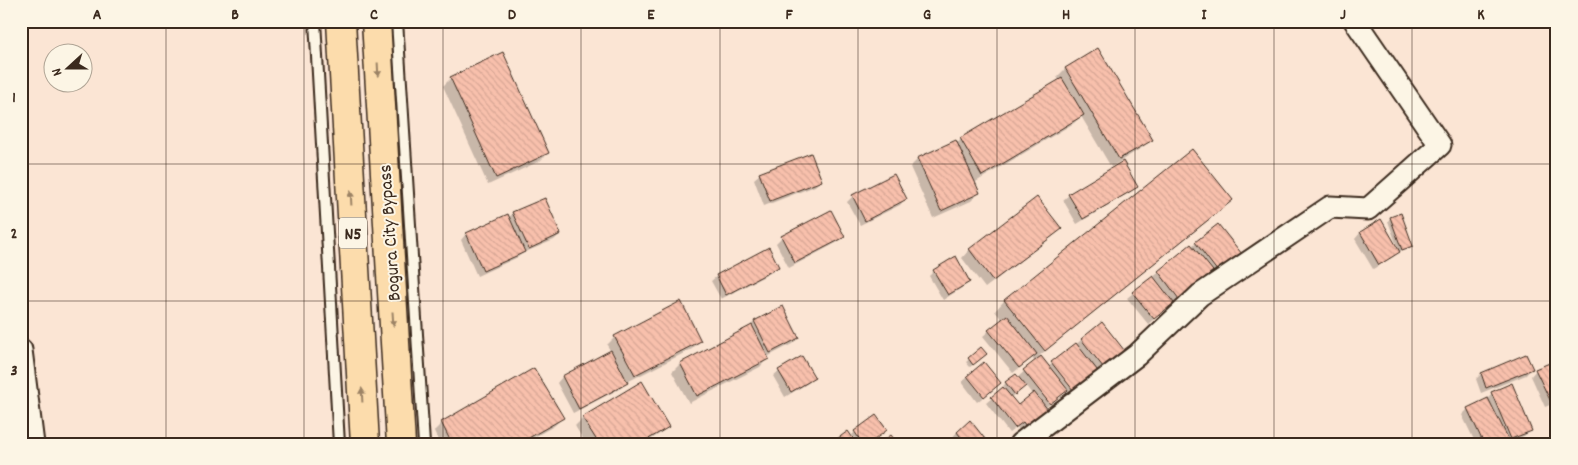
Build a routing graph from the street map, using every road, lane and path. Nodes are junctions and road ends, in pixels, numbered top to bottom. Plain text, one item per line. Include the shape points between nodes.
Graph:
1 (314, 21) edge
2 (341, 21) edge
3 (376, 21) edge
4 (397, 21) edge
5 (1355, 21) edge
6 (21, 350) edge
7 (33, 444) edge
8 (339, 444) edge
9 (365, 444) edge
10 (401, 444) edge
11 (424, 444) edge
12 (1020, 444) edge

1 - 8 lane
9 -> 2 highway, Bogura City Bypass / N5
3 -> 10 highway, Bogura City Bypass
4 - 11 lane
5 - 12 street via 1440,146 1368,209 1330,207 1200,295 1137,355
6 - 7 street

